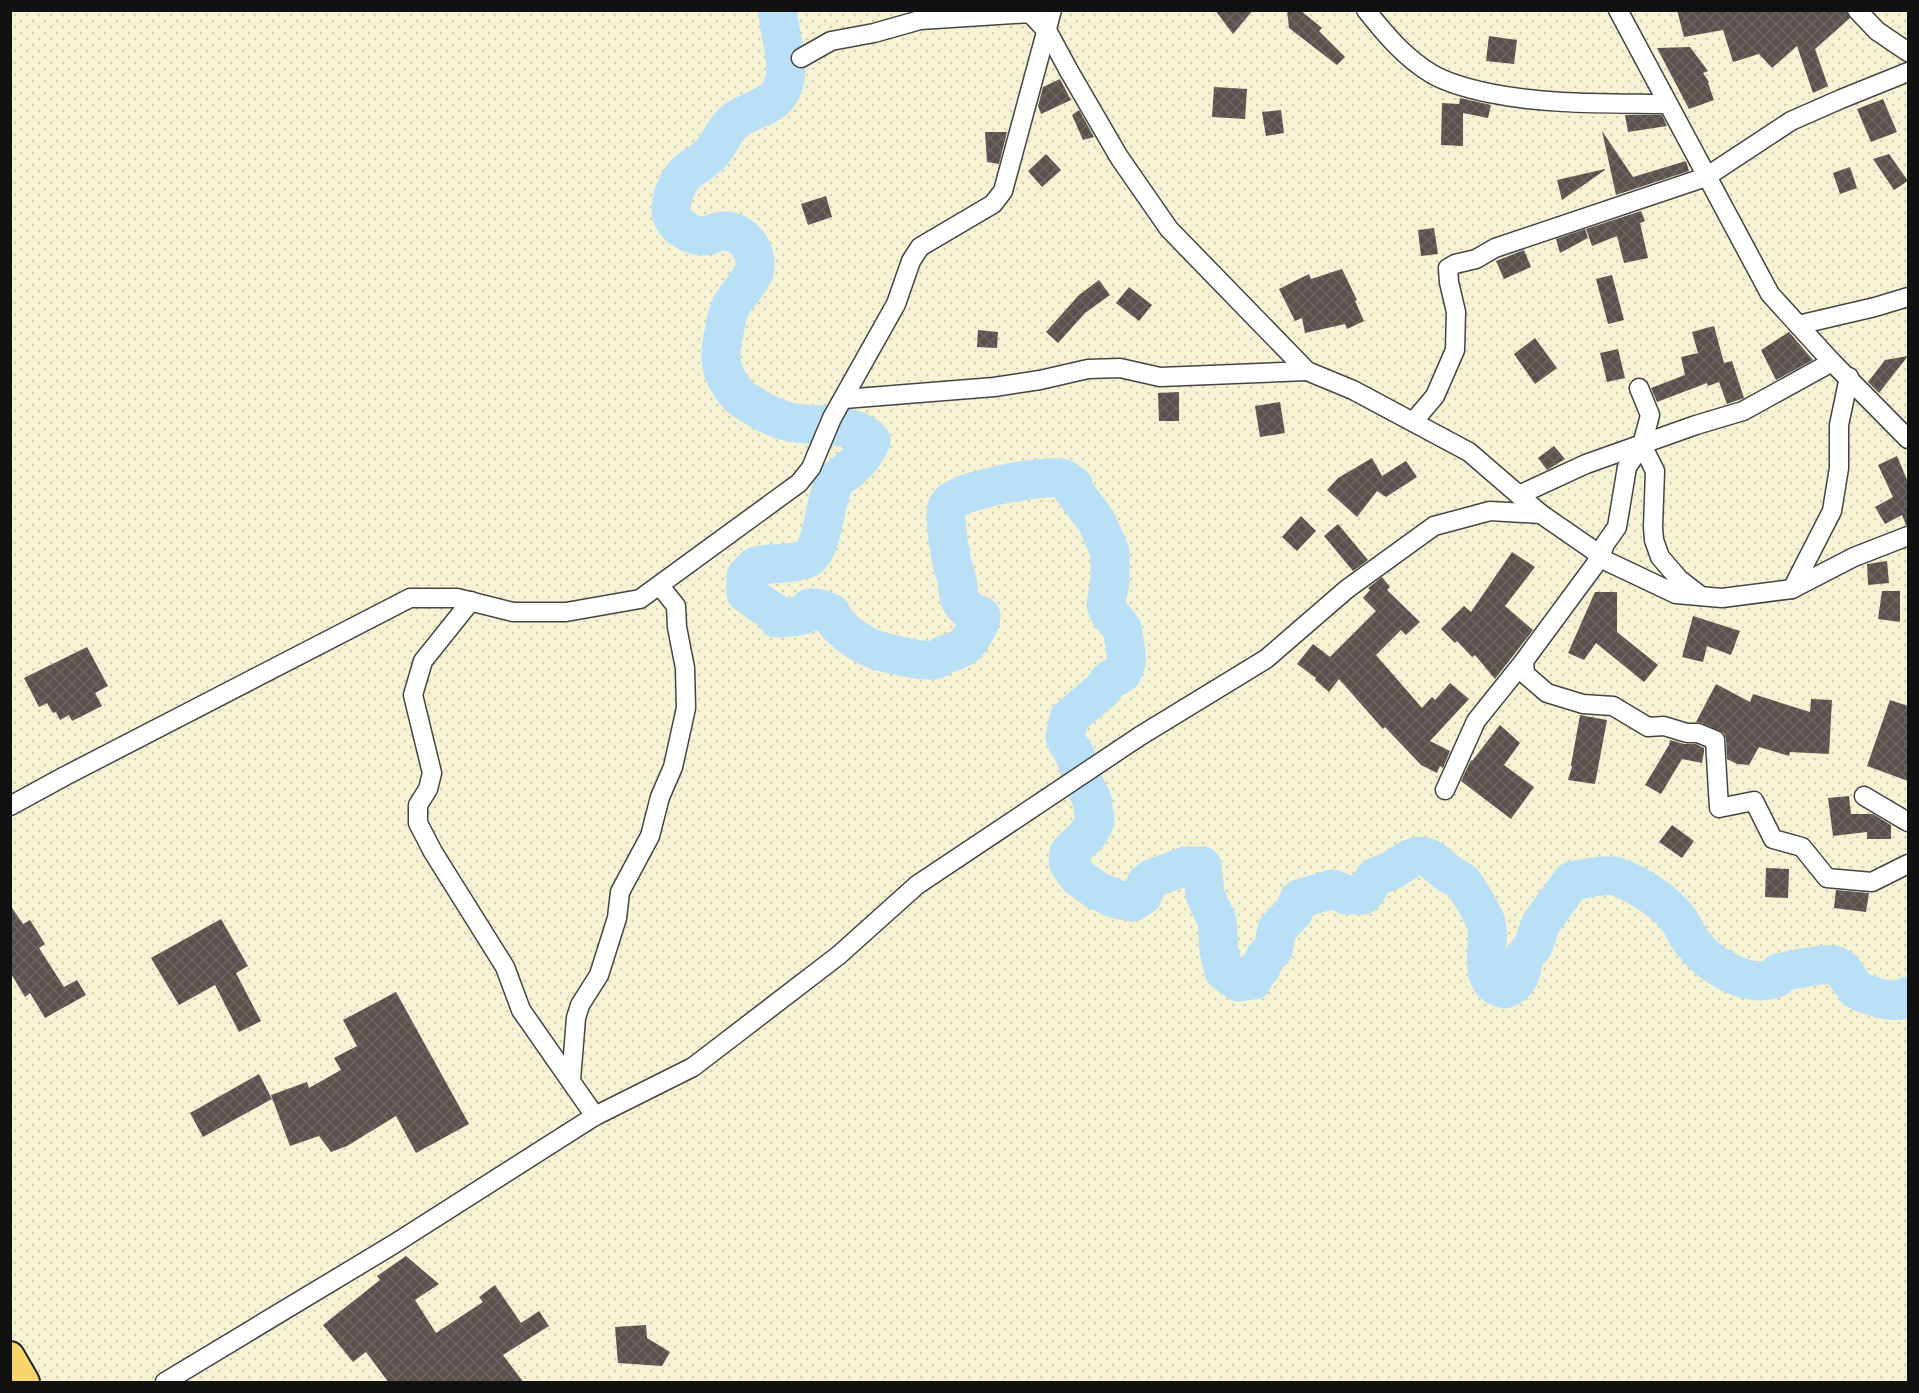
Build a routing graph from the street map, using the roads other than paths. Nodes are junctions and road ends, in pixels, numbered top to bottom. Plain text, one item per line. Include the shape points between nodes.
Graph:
1 (1052, 10) edge
2 (1366, 10) edge
3 (1618, 10) edge
4 (1857, 10) edge
5 (1048, 32) junction
6 (1908, 52) edge
7 (801, 58) dead end
8 (1908, 72) edge
9 (1667, 104) junction
10 (1706, 177) junction
11 (1908, 297) edge
12 (1798, 325) junction
13 (1832, 362) junction
14 (1307, 371) junction
15 (1849, 377) junction
16 (1639, 388) dead end
17 (844, 399) junction
18 (1413, 422) junction
19 (1908, 439) edge
20 (1642, 445) junction
21 (1519, 495) junction
22 (1541, 514) junction
23 (1908, 536) edge
24 (1600, 558) junction
25 (660, 586) junction
26 (1792, 589) junction
27 (1701, 596) junction
28 (471, 602) junction
29 (1524, 661) junction
30 (1445, 790) dead end
31 (1864, 796) dead end
32 (10, 806) edge
33 (1908, 822) edge
34 (1908, 864) edge
35 (571, 1080) junction
36 (595, 1116) junction
37 (10, 1356) edge
38 (25, 1383) edge
39 (165, 1383) edge

1 - 5 street
2 - 9 street via 1401,50 1432,74 1464,88 1516,99
3 - 9 street
4 - 6 street via 1877,31
5 - 7 street via 1030,13 920,20 831,41
5 - 14 street via 1119,157 1169,229
5 - 17 street via 1003,192 993,204 920,247 896,304
8 - 10 street via 1791,121
9 - 10 street
10 - 12 street via 1770,294
10 - 18 street via 1495,248 1476,260 1448,268 1456,312 1455,350 1435,396
11 - 12 street
12 - 13 street
13 - 15 street
13 - 20 street via 1743,411
14 - 17 street via 1160,377 1119,368 1088,369 994,387
14 - 18 street
15 - 19 street
15 - 26 street via 1839,425 1839,468 1832,511
16 - 20 street via 1650,415
17 - 25 street via 812,468 799,483
18 - 21 street via 1470,452
20 - 21 street
20 - 24 street via 1627,467 1617,527
20 - 27 street via 1655,471 1653,527 1660,557
21 - 22 street
22 - 24 street
22 - 36 street via 1490,512 1434,526 1347,589 1266,659 1140,736 917,885 839,955 693,1067
23 - 26 street via 1854,557
24 - 27 street via 1676,594
24 - 29 street
25 - 28 street via 640,599 566,612 513,612
25 - 35 street via 676,606 686,708 673,767 650,836 620,892 617,918 599,975 580,1005
26 - 27 street via 1722,598
28 - 32 street via 457,598 410,598
28 - 35 street via 423,661 413,695 432,773 418,805 418,823 505,967 521,1010
29 - 30 street via 1476,721
29 - 34 street via 1525,674 1547,693 1583,704 1613,706 1648,727 1664,726 1715,740 1719,808 1754,801 1773,839 1802,848 1827,878 1872,882
31 - 33 street
35 - 36 street
36 - 39 street
37 - 38 main road

